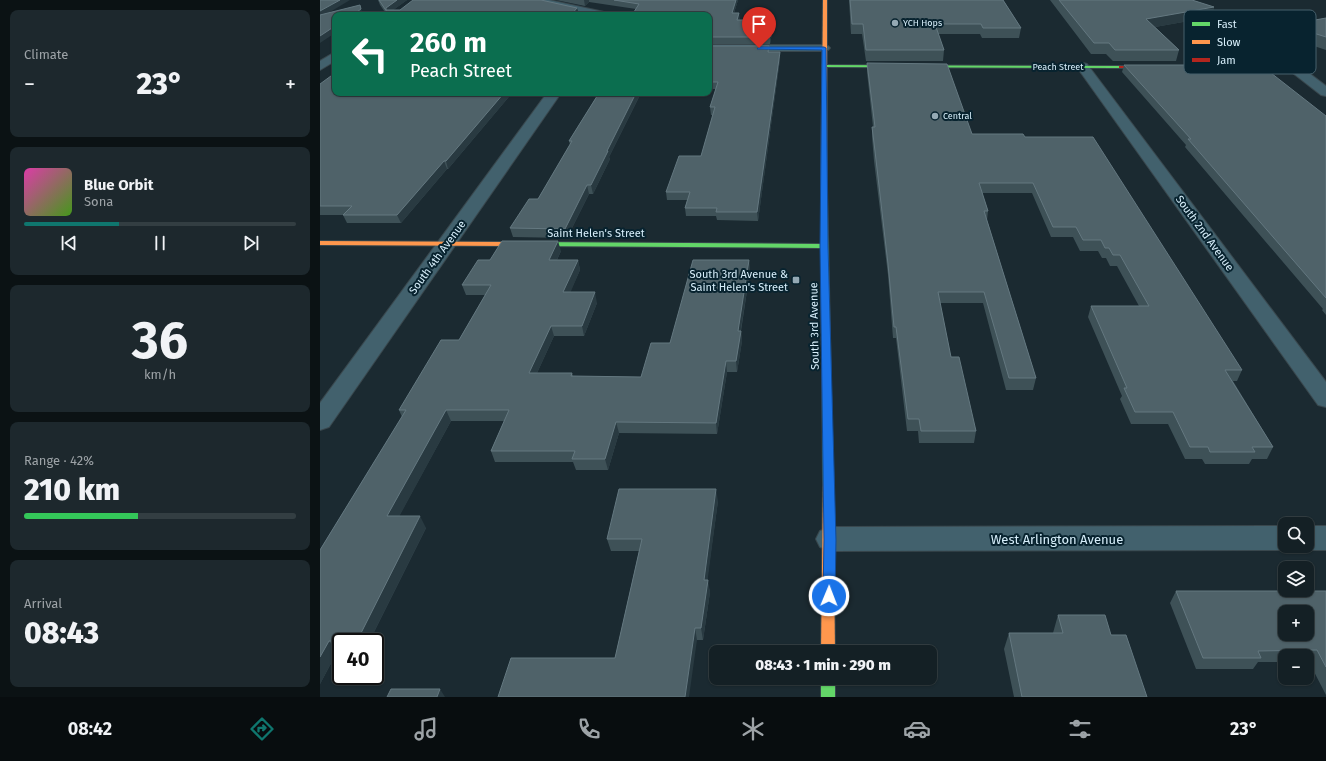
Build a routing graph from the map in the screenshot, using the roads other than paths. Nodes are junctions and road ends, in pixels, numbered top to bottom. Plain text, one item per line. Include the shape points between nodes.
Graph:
1 (534, 0) edge
2 (825, 0) edge
3 (590, 12) edge
4 (712, 48) edge
5 (824, 48) junction
6 (332, 50) edge
7 (320, 66) edge
8 (824, 66) junction
9 (1083, 67) junction
10 (1184, 67) edge
11 (1302, 74) edge
12 (1326, 92) edge
13 (552, 96) edge
14 (320, 243) edge
15 (446, 244) junction
16 (824, 246) junction
17 (1326, 399) edge
18 (320, 421) edge
19 (1278, 538) edge
20 (1314, 538) edge
21 (1326, 538) edge
22 (830, 540) junction
23 (828, 645) edge
24 (828, 685) edge
25 (828, 697) edge

1 - 3 street
2 - 5 street, South 3rd Avenue
4 - 5 street
5 - 8 street, South 3rd Avenue
6 - 7 street
8 - 9 street, Peach Street
8 - 16 street, South 3rd Avenue
9 - 10 street, Peach Street
9 - 17 street, South 2nd Avenue
11 - 12 street
13 - 15 street, South 4th Avenue
14 - 15 street, Saint Helen's Street
15 - 16 street, Saint Helen's Street
15 - 18 street, South 4th Avenue
16 - 22 street, South 3rd Avenue
19 - 22 street, West Arlington Avenue
20 - 21 street
22 - 23 street, South 3rd Avenue
24 - 25 street

